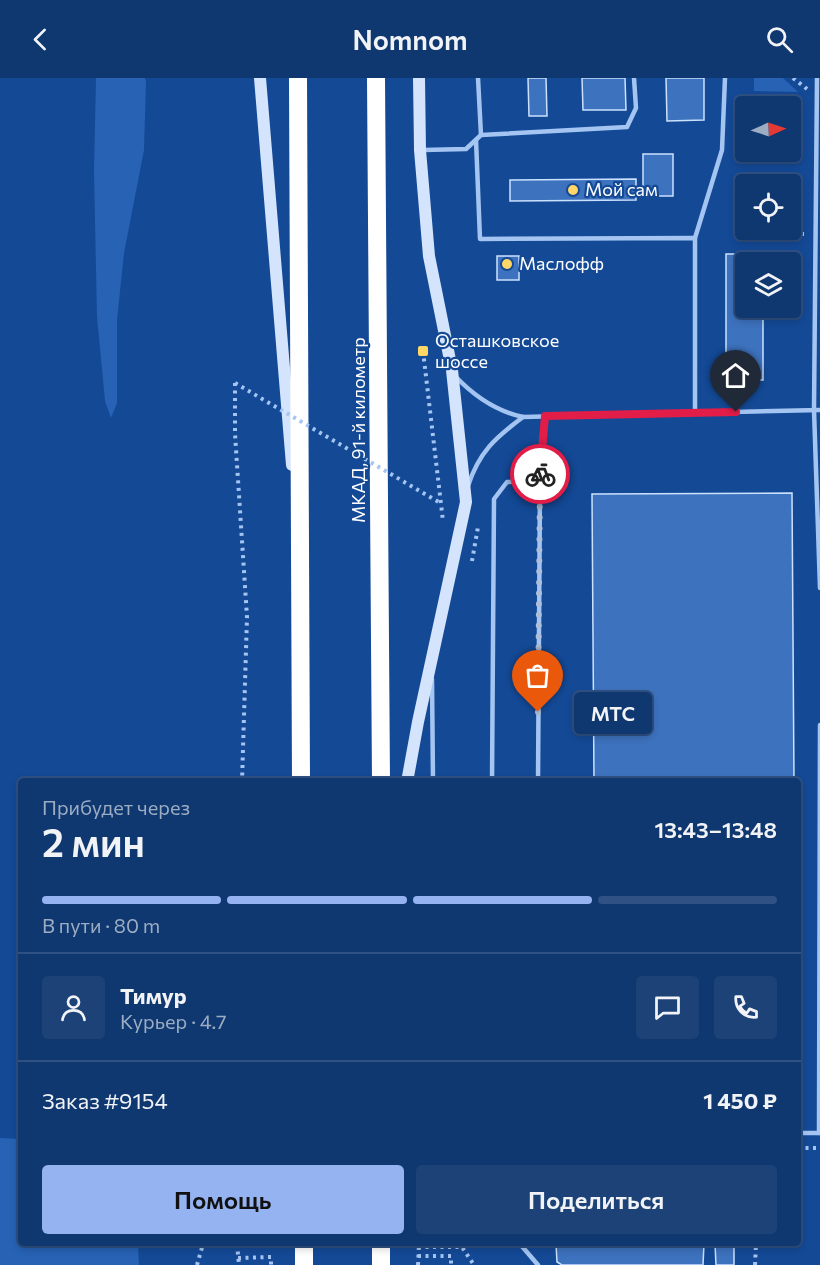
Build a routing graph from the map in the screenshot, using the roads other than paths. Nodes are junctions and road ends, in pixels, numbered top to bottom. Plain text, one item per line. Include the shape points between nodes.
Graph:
1 (260, 78) edge
2 (297, 78) edge
3 (376, 78) edge
4 (419, 78) edge
5 (478, 78) edge
6 (634, 78) edge
7 (725, 78) edge
8 (817, 78) edge
9 (481, 135) junction
10 (476, 140) junction
11 (420, 150) junction
12 (695, 238) junction
13 (452, 372) junction
14 (814, 410) junction
15 (820, 410) edge
16 (695, 413) junction
17 (545, 416) junction
18 (523, 417) junction
19 (540, 481) junction
20 (466, 491) junction
21 (818, 492) edge
22 (300, 561) junction
23 (820, 588) edge
24 (432, 663) junction
25 (820, 725) edge
26 (301, 778) edge
27 (381, 778) edge
28 (408, 778) edge
29 (433, 778) edge
30 (492, 778) edge
31 (538, 778) edge
32 (801, 1132) edge
33 (820, 1133) edge
34 (521, 1246) edge
35 (538, 1265) edge

1 - 22 main road
2 - 22 highway
3 - 27 highway, МКАД, 91-й километр
4 - 11 main road
5 - 9 lane
6 - 9 lane via 636,108 627,127
7 - 12 lane via 722,150
8 - 14 lane
9 - 10 lane
10 - 11 lane via 466,149
10 - 12 lane via 480,239
11 - 13 main road via 429,256
12 - 16 lane
13 - 18 lane via 468,390 502,413
13 - 20 main road
14 - 15 lane
14 - 16 lane
14 - 21 lane
16 - 17 lane
17 - 18 lane
17 - 19 lane
18 - 20 lane via 494,439 475,464
19 - 30 lane via 507,482 495,499
19 - 31 lane
20 - 24 main road via 462,527
21 - 23 lane
22 - 26 highway
24 - 28 main road
24 - 29 lane
25 - 33 lane
32 - 33 lane
34 - 35 lane

